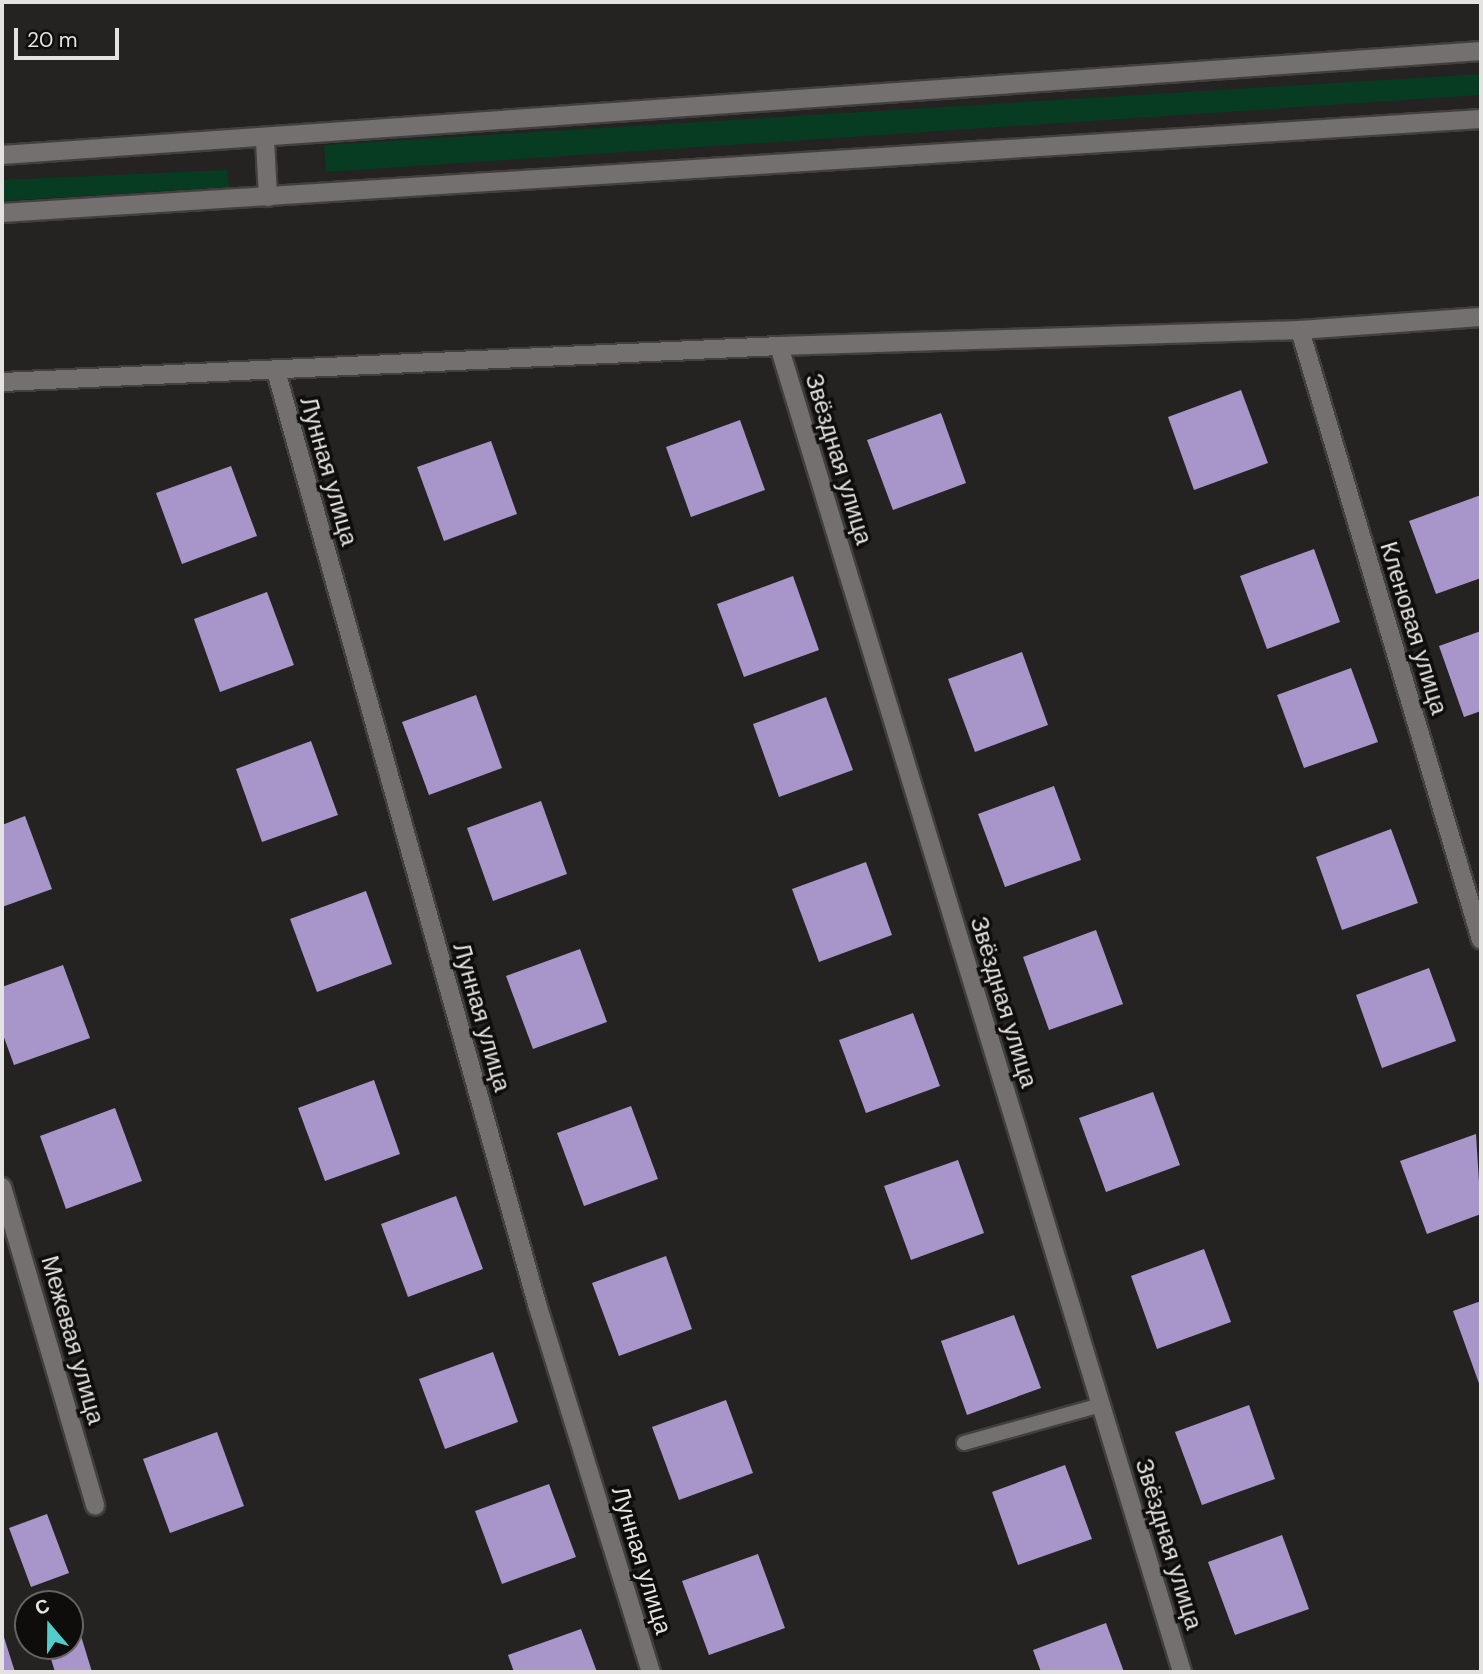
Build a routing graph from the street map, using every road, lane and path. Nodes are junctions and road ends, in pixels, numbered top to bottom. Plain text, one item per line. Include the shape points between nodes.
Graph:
1 (1481, 51) edge
2 (1481, 119) edge
3 (265, 140) junction
4 (2, 155) edge
5 (268, 197) junction
6 (2, 213) edge
7 (1481, 317) edge
8 (1300, 330) junction
9 (779, 346) junction
10 (276, 371) junction
11 (2, 382) edge
12 (1481, 940) edge
13 (2, 1187) edge
14 (1101, 1405) junction
15 (964, 1443) dead end
16 (95, 1506) dead end
17 (651, 1672) edge
18 (1182, 1672) edge

1 - 3 street
2 - 5 street
3 - 4 street
3 - 5 street
5 - 6 street
7 - 8 street
8 - 9 street
8 - 12 street, Кленовая улица
9 - 10 street
9 - 14 street, Звёздная улица
10 - 11 street
10 - 17 street, Лунная улица via 537,1304
13 - 16 street, Межевая улица
14 - 15 lane
14 - 18 street, Звёздная улица

